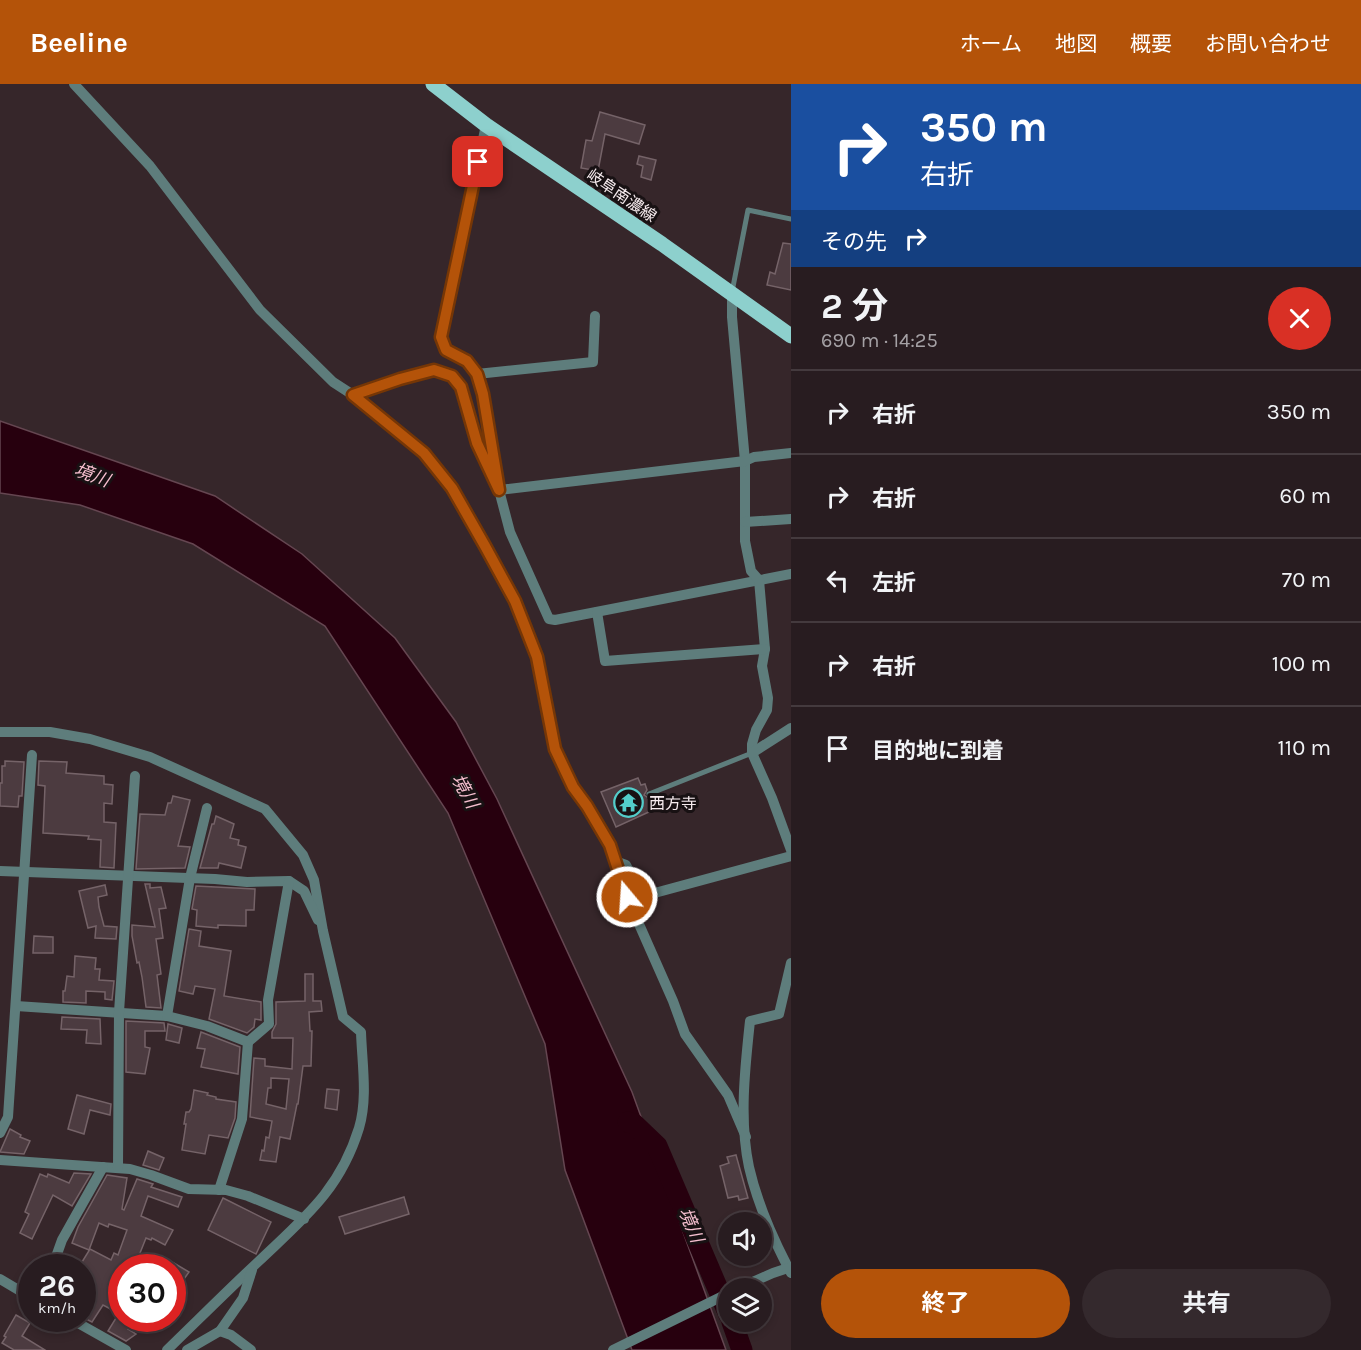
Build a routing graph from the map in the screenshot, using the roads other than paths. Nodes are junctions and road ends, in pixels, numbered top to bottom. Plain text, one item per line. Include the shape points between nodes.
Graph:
1 (74, 84) edge
2 (433, 84) edge
3 (486, 125) junction
4 (791, 219) edge
5 (732, 295) junction
6 (595, 316) dead end
7 (791, 336) edge
8 (477, 374) junction
9 (353, 395) junction
10 (791, 453) edge
11 (745, 461) junction
12 (499, 490) junction
13 (791, 519) edge
14 (745, 522) junction
15 (791, 574) edge
16 (759, 580) junction
17 (597, 612) junction
18 (765, 650) junction
19 (791, 728) edge
20 (0, 732) edge
21 (752, 753) junction
22 (32, 755) dead end
23 (135, 776) dead end
24 (649, 794) dead end
25 (207, 808) dead end
26 (791, 850) edge
27 (791, 856) edge
28 (615, 861) junction
29 (0, 871) edge
30 (25, 872) junction
31 (128, 876) junction
32 (190, 878) junction
33 (290, 880) junction
34 (323, 931) junction
35 (791, 963) edge
36 (16, 1006) junction
37 (119, 1012) junction
38 (167, 1016) junction
39 (248, 1042) junction
40 (0, 1133) edge
41 (746, 1137) junction
42 (0, 1160) edge
43 (103, 1167) junction
44 (118, 1168) junction
45 (219, 1190) junction
46 (304, 1219) junction
47 (57, 1254) edge
48 (253, 1267) junction
49 (790, 1269) edge
50 (766, 1278) edge
51 (0, 1279) edge
52 (18, 1290) edge
53 (718, 1299) edge
54 (220, 1331) junction
55 (94, 1332) edge
56 (126, 1350) edge
57 (167, 1350) edge
58 (187, 1350) edge
59 (251, 1350) edge
60 (612, 1350) edge

1 - 9 street via 150,166 260,310 333,382
2 - 3 main road, 岐阜南濃線
3 - 5 main road, 岐阜南濃線
3 - 8 street via 441,337 446,350 467,361
4 - 5 lane via 748,210
5 - 7 main road, 岐阜南濃線
5 - 11 street
6 - 8 street via 593,362
8 - 12 street
9 - 12 street via 434,370 452,376 461,387 477,443
9 - 28 street via 424,453 452,488 485,546 515,601 537,657 562,768 600,826
10 - 11 street
11 - 12 street
11 - 14 street
12 - 17 street via 510,532 549,619
13 - 14 street
14 - 16 street via 751,571
15 - 16 street
16 - 17 street
16 - 18 street
17 - 18 street via 605,661
18 - 21 street via 762,666 767,710 756,730
19 - 21 street
20 - 34 street via 50,732 90,739 150,757 265,810 303,855 314,880
21 - 24 lane
21 - 26 street
22 - 30 street
23 - 31 street
25 - 32 street
27 - 28 street via 651,894 644,894 626,865
28 - 41 street via 685,1035 728,1095
29 - 30 street
30 - 31 street
30 - 36 street
31 - 32 street
31 - 37 street
32 - 33 street
32 - 38 street
33 - 34 street via 304,891
33 - 39 street via 268,1000 269,1024
34 - 46 street via 343,1017 361,1032 363,1102 352,1147 328,1191
35 - 41 street via 779,1014 750,1021 744,1082
36 - 37 street
36 - 40 street via 8,1117
37 - 38 street
37 - 44 street
38 - 39 street
39 - 45 street via 242,1119
41 - 49 street via 756,1194
42 - 43 street
43 - 44 street
43 - 47 street
44 - 45 street via 189,1189
45 - 46 street via 248,1196
46 - 48 street
48 - 54 street via 243,1298
48 - 57 street
49 - 50 street
51 - 52 street
53 - 60 street
54 - 58 street
54 - 59 street
55 - 56 street

